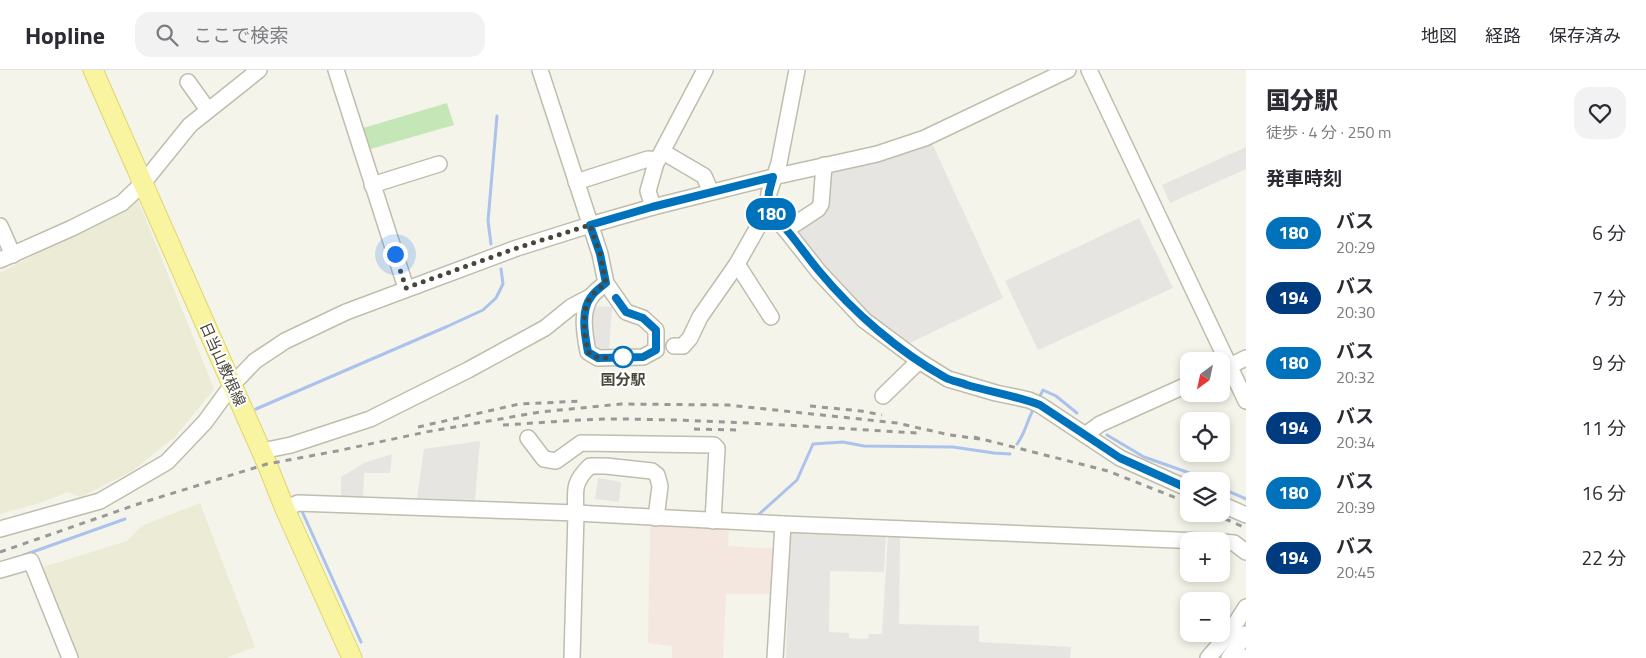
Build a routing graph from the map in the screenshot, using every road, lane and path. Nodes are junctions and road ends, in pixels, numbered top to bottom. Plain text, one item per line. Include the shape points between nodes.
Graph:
1 (93, 70) edge
2 (259, 70) edge
3 (336, 70) edge
4 (540, 70) edge
5 (704, 70) edge
6 (797, 70) edge
7 (1068, 70) edge
8 (1089, 70) edge
9 (188, 82) dead end
10 (208, 110) junction
11 (660, 156) junction
12 (439, 164) dead end
13 (824, 165) junction
14 (773, 177) junction
15 (576, 182) junction
16 (143, 183) junction
17 (372, 185) junction
18 (711, 192) junction
19 (652, 207) junction
20 (767, 211) junction
21 (590, 225) junction
22 (0, 226) edge
23 (786, 230) junction
24 (6, 258) edge
25 (737, 264) junction
26 (606, 283) junction
27 (406, 288) junction
28 (590, 297) junction
29 (771, 317) dead end
30 (674, 346) dead end
31 (1219, 352) edge
32 (1246, 358) edge
33 (919, 361) junction
34 (1230, 365) edge
35 (1230, 374) edge
36 (232, 385) junction
37 (1180, 388) edge
38 (884, 396) dead end
39 (1246, 402) edge
40 (1085, 435) junction
41 (528, 438) dead end
42 (262, 451) junction
43 (1180, 485) edge
44 (1230, 508) edge
45 (285, 509) junction
46 (576, 513) junction
47 (1246, 515) edge
48 (656, 518) junction
49 (713, 521) junction
50 (783, 524) junction
51 (0, 529) edge
52 (1180, 540) edge
53 (1230, 543) edge
54 (1246, 552) edge
55 (0, 570) edge
56 (1246, 607) edge
57 (1246, 634) edge
58 (70, 658) edge
59 (352, 658) edge
60 (572, 658) edge
61 (775, 658) edge
62 (1208, 658) edge
63 (1228, 658) edge

1 - 16 main road, 日当山敷根線
2 - 10 street
3 - 17 street
4 - 15 street
5 - 11 street
6 - 14 street
7 - 13 street via 925,138 877,154
8 - 31 street
9 - 10 street
10 - 16 street via 176,140
11 - 15 street
11 - 18 street via 704,176
11 - 19 street via 648,191
12 - 17 street
13 - 14 street
13 - 23 street via 821,204
14 - 18 street
14 - 20 street
15 - 21 street
16 - 24 street via 122,203
16 - 36 main road, 日当山敷根線
17 - 27 street
18 - 19 street
19 - 21 street
20 - 23 street
20 - 25 street
21 - 26 street
21 - 27 street
22 - 24 street
23 - 33 street via 864,320
25 - 29 street
25 - 30 street via 690,338 683,346
26 - 28 street
26 - 28 street via 626,312 643,318 656,330 656,350 643,357 598,358 588,352 585,312
27 - 36 street via 284,341 255,361
28 - 42 street via 571,306 545,328 370,419
32 - 34 street
33 - 38 street
33 - 40 street via 948,379 1029,400
35 - 39 street
36 - 42 main road, 日当山敷根線
36 - 51 street via 205,422 167,462 100,500
37 - 40 street via 1100,424
40 - 43 street via 1120,458
41 - 49 street via 544,459 556,461 581,443 714,445 717,448
42 - 45 main road, 日当山敷根線
44 - 47 street
45 - 46 street via 298,503
45 - 59 main road, 日当山敷根線
46 - 48 street
46 - 48 street via 575,490 580,476 590,466 606,466 652,471 657,475 660,486
46 - 60 street
48 - 49 street
49 - 50 street
50 - 52 street
50 - 61 street
53 - 54 street
55 - 58 street via 31,561
56 - 62 street
57 - 63 street

